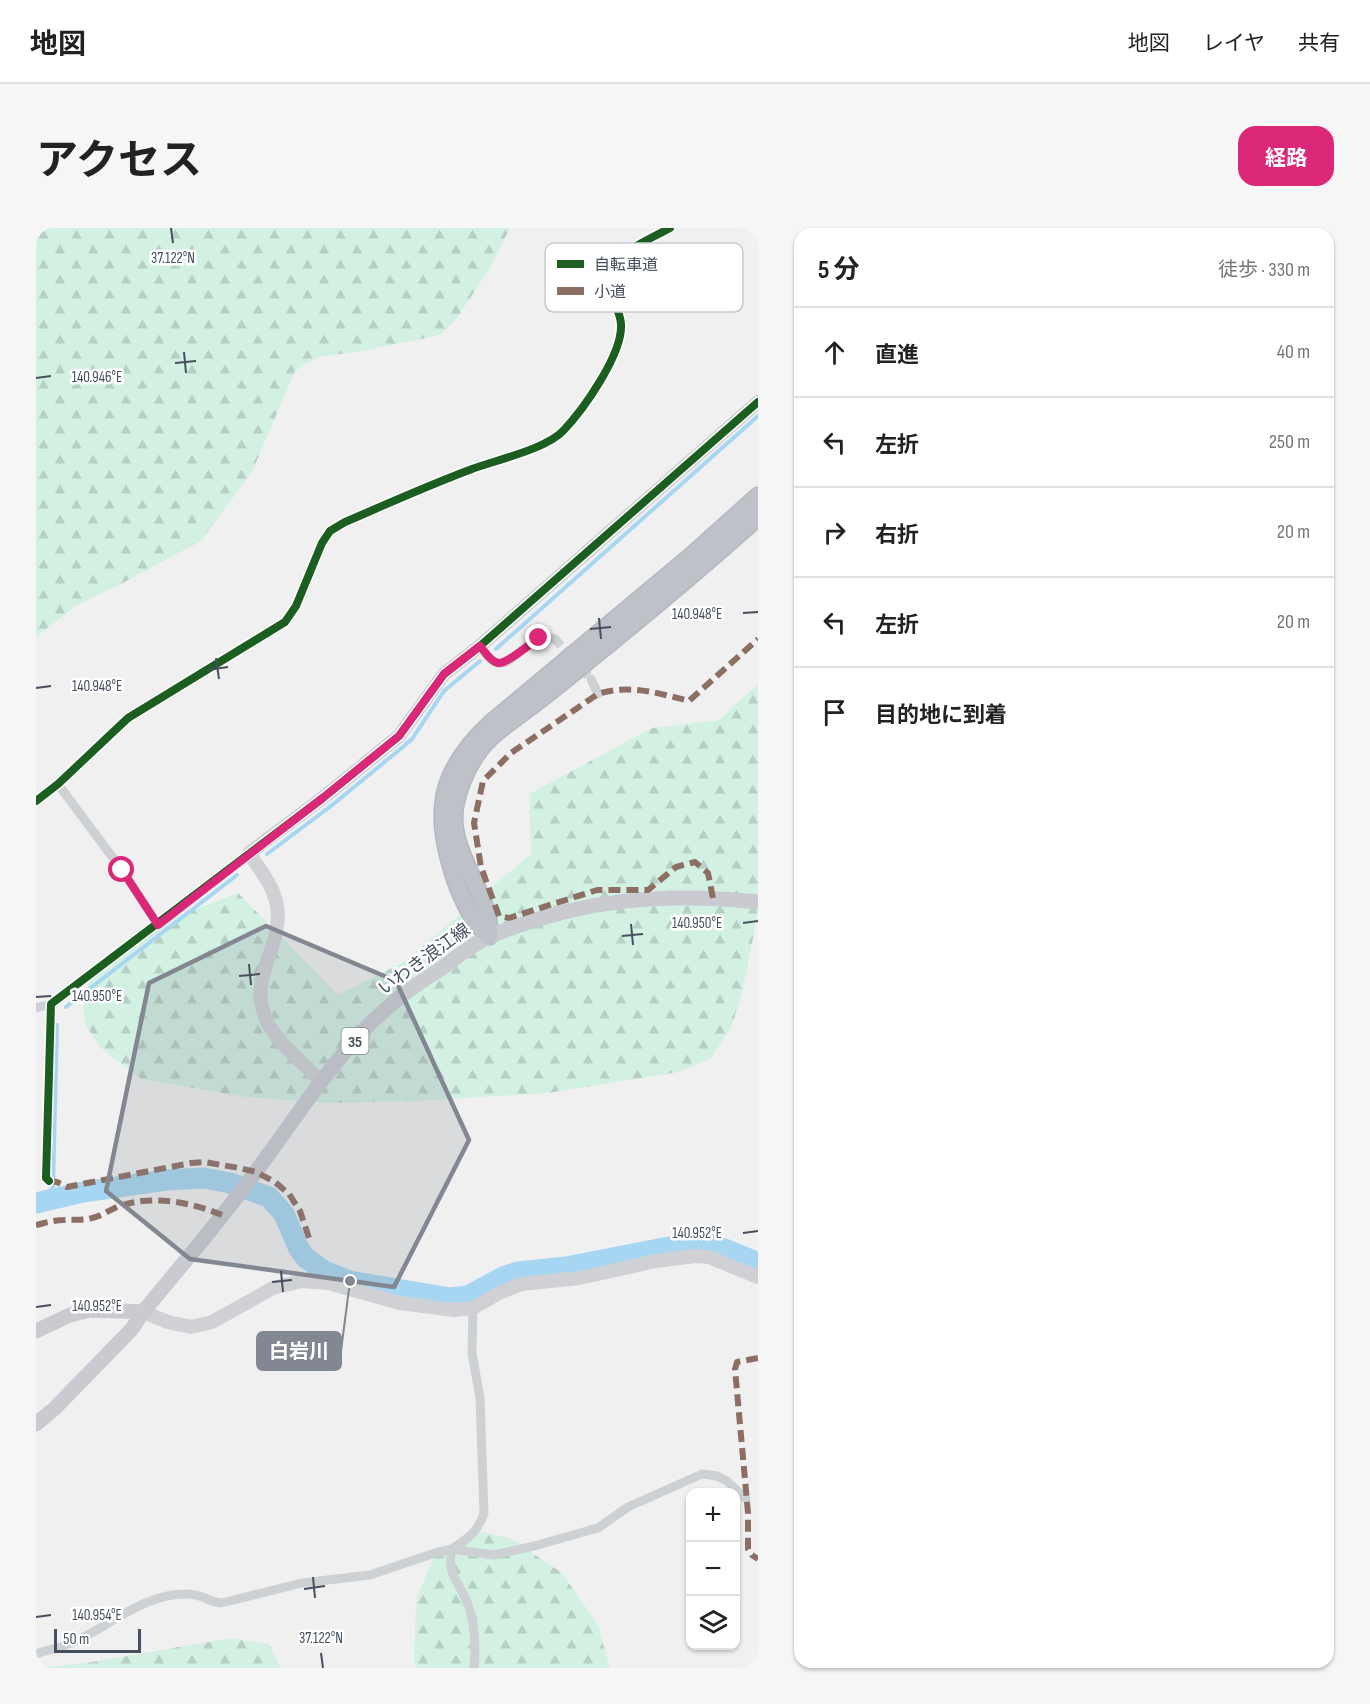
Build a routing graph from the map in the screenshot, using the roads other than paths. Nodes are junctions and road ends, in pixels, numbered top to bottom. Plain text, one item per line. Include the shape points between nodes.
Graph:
1 (670, 228) edge
2 (644, 243) edge
3 (618, 312) edge
4 (758, 402) edge
5 (758, 496) edge
6 (758, 517) edge
7 (555, 639) dead end
8 (480, 646) junction
9 (591, 679) tunnel mouth
10 (598, 694) dead end
11 (58, 784) junction
12 (36, 801) edge
13 (249, 853) junction
14 (758, 903) edge
15 (158, 925) junction
16 (489, 936) junction
17 (51, 1004) junction
18 (36, 1008) edge
19 (321, 1081) junction
20 (49, 1181) dead end
21 (758, 1277) edge
22 (473, 1308) junction
23 (143, 1312) junction
24 (36, 1331) edge
25 (36, 1424) edge
26 (746, 1498) dead end
27 (452, 1549) junction
28 (36, 1654) edge
29 (474, 1668) edge

1 - 2 street
3 - 11 street via 621,325 616,353 563,432 553,440 470,470 330,531 297,606 285,622 128,718
4 - 8 street
5 - 16 highway via 471,741 453,770 445,792 442,824 446,853 478,928
6 - 16 highway via 702,568 499,730 464,775 455,807 456,831 490,921
7 - 8 street via 539,638 505,662 497,663
8 - 13 street via 444,674 399,736
9 - 10 street
11 - 12 street
11 - 15 street
13 - 15 street
13 - 19 street via 273,890 277,907 276,932 261,977 260,998 265,1018 271,1030
14 - 16 main road, いわき浪江線 / 35 via 714,898 621,900 572,909
15 - 17 street
16 - 19 main road, いわき浪江線 / 35 via 407,990 367,1026
17 - 18 street
17 - 20 street via 46,1178
19 - 23 main road, いわき浪江線 / 35 via 253,1177
21 - 22 street via 709,1257 682,1257 580,1278 521,1284
22 - 23 street via 454,1310 400,1303 301,1281 273,1288 212,1322 191,1327
22 - 27 street via 472,1353 480,1398 484,1513 469,1538
23 - 24 main road via 90,1310
23 - 25 main road, いわき浪江線 / 35 via 132,1329
26 - 27 street via 727,1481 702,1474 628,1507 597,1528 502,1555
27 - 28 street via 370,1575 302,1583 221,1603 200,1595 167,1596 147,1602 71,1643
27 - 29 street via 452,1574 468,1603 476,1648

